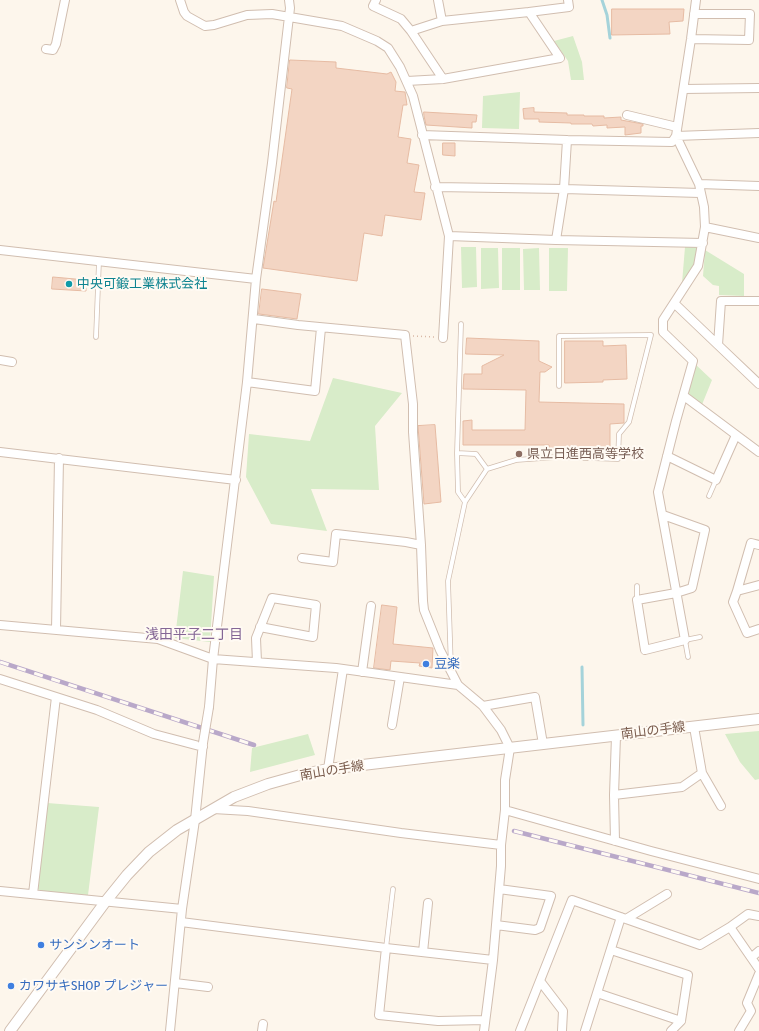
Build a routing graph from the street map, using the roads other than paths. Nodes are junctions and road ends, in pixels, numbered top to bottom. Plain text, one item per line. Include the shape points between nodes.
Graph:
1 (65, 0) edge
2 (180, 0) edge
3 (289, 0) edge
4 (376, 0) edge
5 (438, 0) edge
6 (568, 0) edge
7 (696, 0) edge
8 (529, 12) junction
9 (694, 14) junction
10 (288, 17) junction
11 (442, 21) junction
12 (411, 31) junction
13 (691, 39) junction
14 (46, 49) dead end
15 (443, 79) junction
16 (407, 81) junction
17 (759, 88) edge
18 (684, 89) junction
19 (627, 115) dead end
20 (677, 127) junction
21 (759, 133) edge
22 (422, 135) junction
23 (676, 136) junction
24 (567, 140) junction
25 (759, 186) edge
26 (435, 187) junction
27 (564, 189) junction
28 (699, 189) junction
29 (705, 226) junction
30 (449, 236) junction
31 (759, 238) edge
32 (556, 240) junction
33 (703, 243) junction
34 (0, 250) edge
35 (99, 261) junction
36 (256, 279) junction
37 (759, 301) edge
38 (674, 303) junction
39 (254, 319) junction
40 (461, 324) dead end
41 (321, 328) junction
42 (96, 338) dead end
43 (443, 338) dead end
44 (718, 345) junction
45 (0, 360) edge
46 (12, 362) dead end
47 (247, 382) junction
48 (759, 384) edge
49 (559, 386) dead end
50 (684, 396) junction
51 (736, 435) junction
52 (0, 452) edge
53 (759, 452) edge
54 (457, 453) junction
55 (667, 456) junction
56 (58, 458) junction
57 (487, 469) junction
58 (236, 480) junction
59 (716, 480) junction
60 (709, 496) dead end
61 (465, 502) junction
62 (663, 515) junction
63 (421, 545) junction
64 (759, 545) edge
65 (302, 558) dead end
66 (759, 585) edge
67 (637, 586) dead end
68 (737, 591) junction
69 (676, 593) junction
70 (638, 600) junction
71 (371, 606) dead end
72 (0, 625) edge
73 (260, 627) junction
74 (759, 629) edge
75 (56, 630) junction
76 (700, 637) dead end
77 (685, 640) junction
78 (688, 657) dead end
79 (213, 659) junction
80 (257, 662) junction
81 (343, 669) junction
82 (362, 672) junction
83 (452, 672) junction
84 (400, 676) junction
85 (0, 679) edge
86 (458, 685) junction
87 (56, 697) junction
88 (483, 706) junction
89 (759, 719) edge
90 (392, 725) dead end
91 (694, 727) junction
92 (616, 736) junction
93 (543, 744) junction
94 (203, 745) junction
95 (510, 748) junction
96 (328, 770) junction
97 (702, 773) junction
98 (614, 795) junction
99 (721, 806) dead end
100 (213, 809) junction
101 (505, 810) junction
102 (195, 820) junction
103 (616, 841) junction
104 (501, 845) junction
105 (759, 879) edge
106 (393, 889) dead end
107 (499, 889) junction
108 (0, 891) edge
109 (33, 894) junction
110 (667, 894) dead end
111 (106, 901) junction
112 (428, 903) dead end
113 (182, 909) junction
114 (759, 916) edge
115 (624, 918) junction
116 (181, 922) junction
117 (496, 925) junction
118 (730, 927) junction
119 (386, 948) junction
120 (611, 950) junction
121 (759, 951) edge
122 (423, 952) junction
123 (752, 958) junction
124 (492, 960) junction
125 (759, 969) edge
126 (759, 974) edge
127 (540, 981) junction
128 (174, 983) junction
129 (208, 987) dead end
130 (597, 993) junction
131 (485, 1020) junction
132 (681, 1021) junction
133 (10, 1031) edge
134 (170, 1031) edge
135 (484, 1031) edge
136 (520, 1031) edge
137 (562, 1031) edge
138 (585, 1031) edge
139 (670, 1031) edge
140 (740, 1031) edge

1 - 14 street via 56,44 53,50
2 - 10 street via 187,16 205,26 262,13
3 - 10 street
4 - 12 street via 373,6 401,19
5 - 11 street
6 - 8 street via 569,7
7 - 9 street
8 - 11 street
8 - 15 street via 560,58
9 - 13 street
9 - 13 street via 750,14 749,40
10 - 16 street via 342,26 377,41 388,48
10 - 36 street
11 - 12 street
12 - 15 street
13 - 18 street
15 - 16 street
16 - 22 street
17 - 18 street
18 - 20 street
19 - 20 street
20 - 23 street
21 - 23 street
22 - 24 street
22 - 26 street
23 - 24 street via 672,142
23 - 28 street
24 - 27 street
25 - 28 street
26 - 27 street
26 - 30 street
27 - 28 street
27 - 32 street
28 - 29 street via 704,207
29 - 31 street
29 - 33 street
30 - 32 street
30 - 43 street
32 - 33 street
33 - 38 street via 698,266
34 - 35 street
35 - 36 street
35 - 42 lane
36 - 39 street
37 - 44 street via 721,302
38 - 44 street
38 - 50 street via 663,320 662,332 693,361
39 - 41 street
39 - 47 street
40 - 54 lane
41 - 47 street via 315,391
41 - 63 street via 405,335 413,404
44 - 48 street
45 - 46 street
47 - 58 street
49 - 57 lane via 559,336 650,335 629,422 620,434 618,459 550,457 516,460
50 - 51 street
50 - 55 street
51 - 53 street
51 - 59 street
52 - 56 street
54 - 57 lane via 476,454
54 - 61 lane via 458,492
55 - 59 street
55 - 62 street via 658,492
56 - 58 street
56 - 75 street
57 - 61 lane
58 - 79 street
59 - 60 lane
61 - 83 lane via 448,581
62 - 69 street
62 - 69 street via 705,530 692,588
63 - 65 street via 336,534 333,562
63 - 83 street via 424,610
64 - 68 street via 751,543
66 - 68 street
67 - 70 lane
68 - 74 street via 733,602 747,633
69 - 70 street
69 - 77 street
70 - 77 street via 645,650
71 - 82 street
72 - 75 street
73 - 73 street via 313,637 316,605 272,598
73 - 80 street via 256,638
75 - 79 street via 158,639
76 - 77 lane
77 - 78 lane
79 - 80 street
79 - 94 street, bridge
80 - 81 street
81 - 82 street
81 - 96 street
82 - 84 street
83 - 86 street
84 - 86 street
84 - 90 street
85 - 87 street
86 - 88 street
87 - 94 street via 97,710 154,734
87 - 109 street
88 - 93 street via 535,697
88 - 95 street via 501,730
89 - 91 street, 南山の手線
91 - 92 street, 南山の手線
91 - 97 street
92 - 93 street, 南山の手線
92 - 98 street
93 - 95 street, 南山の手線
94 - 102 street
95 - 96 street, 南山の手線
95 - 101 street via 505,780
96 - 100 street, 南山の手線 via 268,784 234,797
97 - 98 street via 682,787
97 - 99 street
98 - 103 street
100 - 102 street, 南山の手線
100 - 104 street via 248,811 401,834
101 - 103 street
101 - 104 street
102 - 111 street, 南山の手線 via 177,830 149,852
102 - 113 street
103 - 105 street
104 - 107 street
106 - 119 lane
107 - 117 street
107 - 117 street via 551,896 540,928 535,930
108 - 109 street
109 - 111 street
110 - 115 street
111 - 113 street
111 - 133 street, 南山の手線
112 - 122 street
113 - 116 street
114 - 118 street via 748,914
115 - 118 street via 700,945
115 - 120 street
115 - 127 street via 572,900
116 - 119 street
116 - 128 street
117 - 124 street
118 - 123 street
119 - 122 street
119 - 131 street via 379,1015 438,1021
120 - 130 street
120 - 132 street via 688,975
121 - 123 street
122 - 124 street
123 - 125 street
124 - 131 street
126 - 140 street via 747,1003 751,1010
127 - 136 street
127 - 137 street via 563,1011
128 - 129 street
128 - 134 street
130 - 132 street
130 - 138 street
131 - 135 street
132 - 139 street

